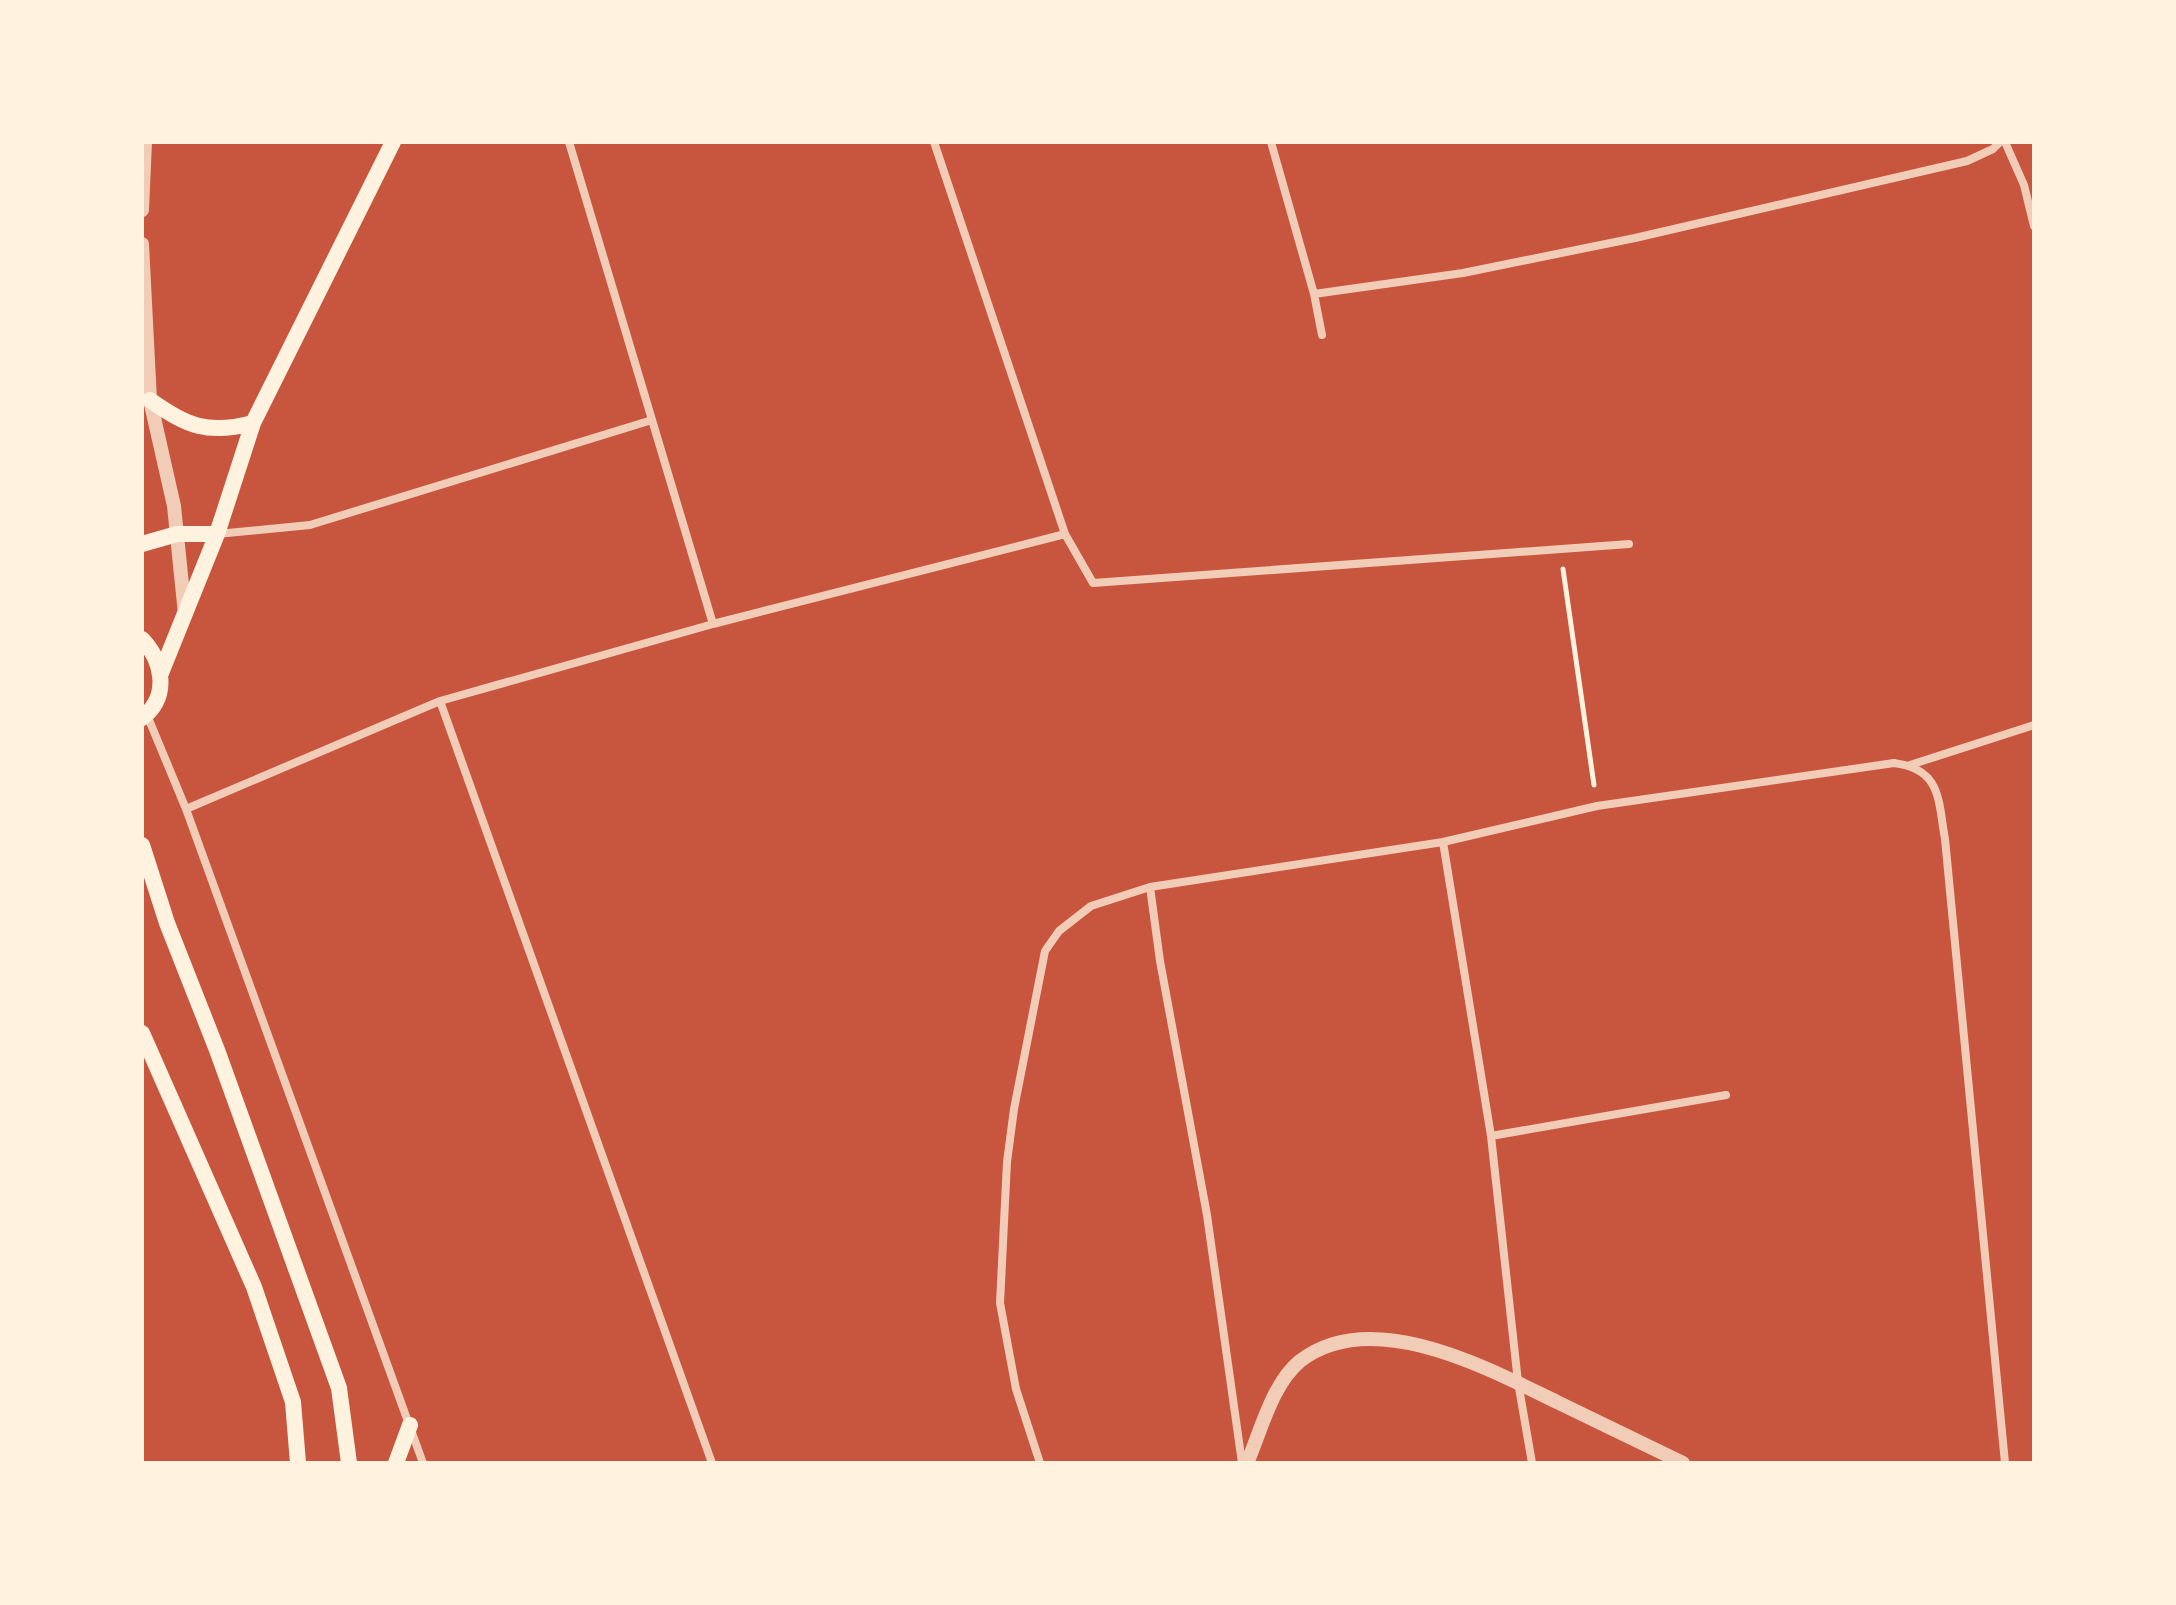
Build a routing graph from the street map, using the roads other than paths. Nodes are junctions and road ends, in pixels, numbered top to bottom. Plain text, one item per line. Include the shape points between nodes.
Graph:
1 (145, 142) edge
2 (393, 142) edge
3 (569, 142) edge
4 (934, 142) edge
5 (1271, 142) edge
6 (2003, 142) edge
7 (142, 210) edge
8 (2034, 226) edge
9 (142, 244) edge
10 (1314, 294) junction
11 (1322, 335) dead end
12 (150, 400) junction
13 (652, 420) junction
14 (253, 423) junction
15 (177, 534) junction
16 (217, 534) junction
17 (1065, 534) junction
18 (142, 544) edge
19 (1629, 544) dead end
20 (185, 615) junction
21 (713, 624) junction
22 (142, 639) edge
23 (161, 673) junction
24 (440, 701) junction
25 (144, 717) edge
26 (2034, 725) edge
27 (1910, 765) junction
28 (186, 809) junction
29 (1443, 842) junction
30 (142, 845) edge
31 (1150, 887) junction
32 (142, 1033) edge
33 (1726, 1095) dead end
34 (1491, 1136) junction
35 (1518, 1382) junction
36 (410, 1425) junction
37 (298, 1463) edge
38 (349, 1463) edge
39 (396, 1463) edge
40 (423, 1463) edge
41 (712, 1463) edge
42 (1040, 1463) edge
43 (1245, 1463) edge
44 (1532, 1463) edge
45 (1683, 1463) edge
46 (2005, 1463) edge

1 - 7 street
2 - 14 main road
3 - 13 street
4 - 17 street
5 - 10 street
6 - 8 street via 2024,185
6 - 10 street via 1967,161 1573,251
9 - 12 street
10 - 11 street
12 - 14 main road via 191,425
12 - 15 street
13 - 16 street via 310,525
13 - 21 street
14 - 16 main road
15 - 16 main road
15 - 18 main road
15 - 20 street
16 - 20 main road
17 - 19 street via 1093,583
17 - 21 street
20 - 23 main road
21 - 24 street
22 - 23 main road via 154,652
23 - 25 main road via 158,696
24 - 28 street
24 - 41 street
25 - 28 street
26 - 27 street
27 - 29 street via 1894,763 1597,806
27 - 46 street via 1934,784 1945,839
28 - 36 street
29 - 31 street
29 - 34 street
30 - 38 main road via 339,1388
31 - 42 street via 1091,906 1059,931 1045,951 1036,986 1007,1162 1000,1303 1016,1389
31 - 43 street
32 - 37 main road via 254,1287 293,1402
33 - 34 street
34 - 35 street
35 - 43 street via 1462,1358 1400,1342 1339,1343 1316,1351 1285,1379
35 - 44 street
35 - 45 street
36 - 39 main road
36 - 40 street

